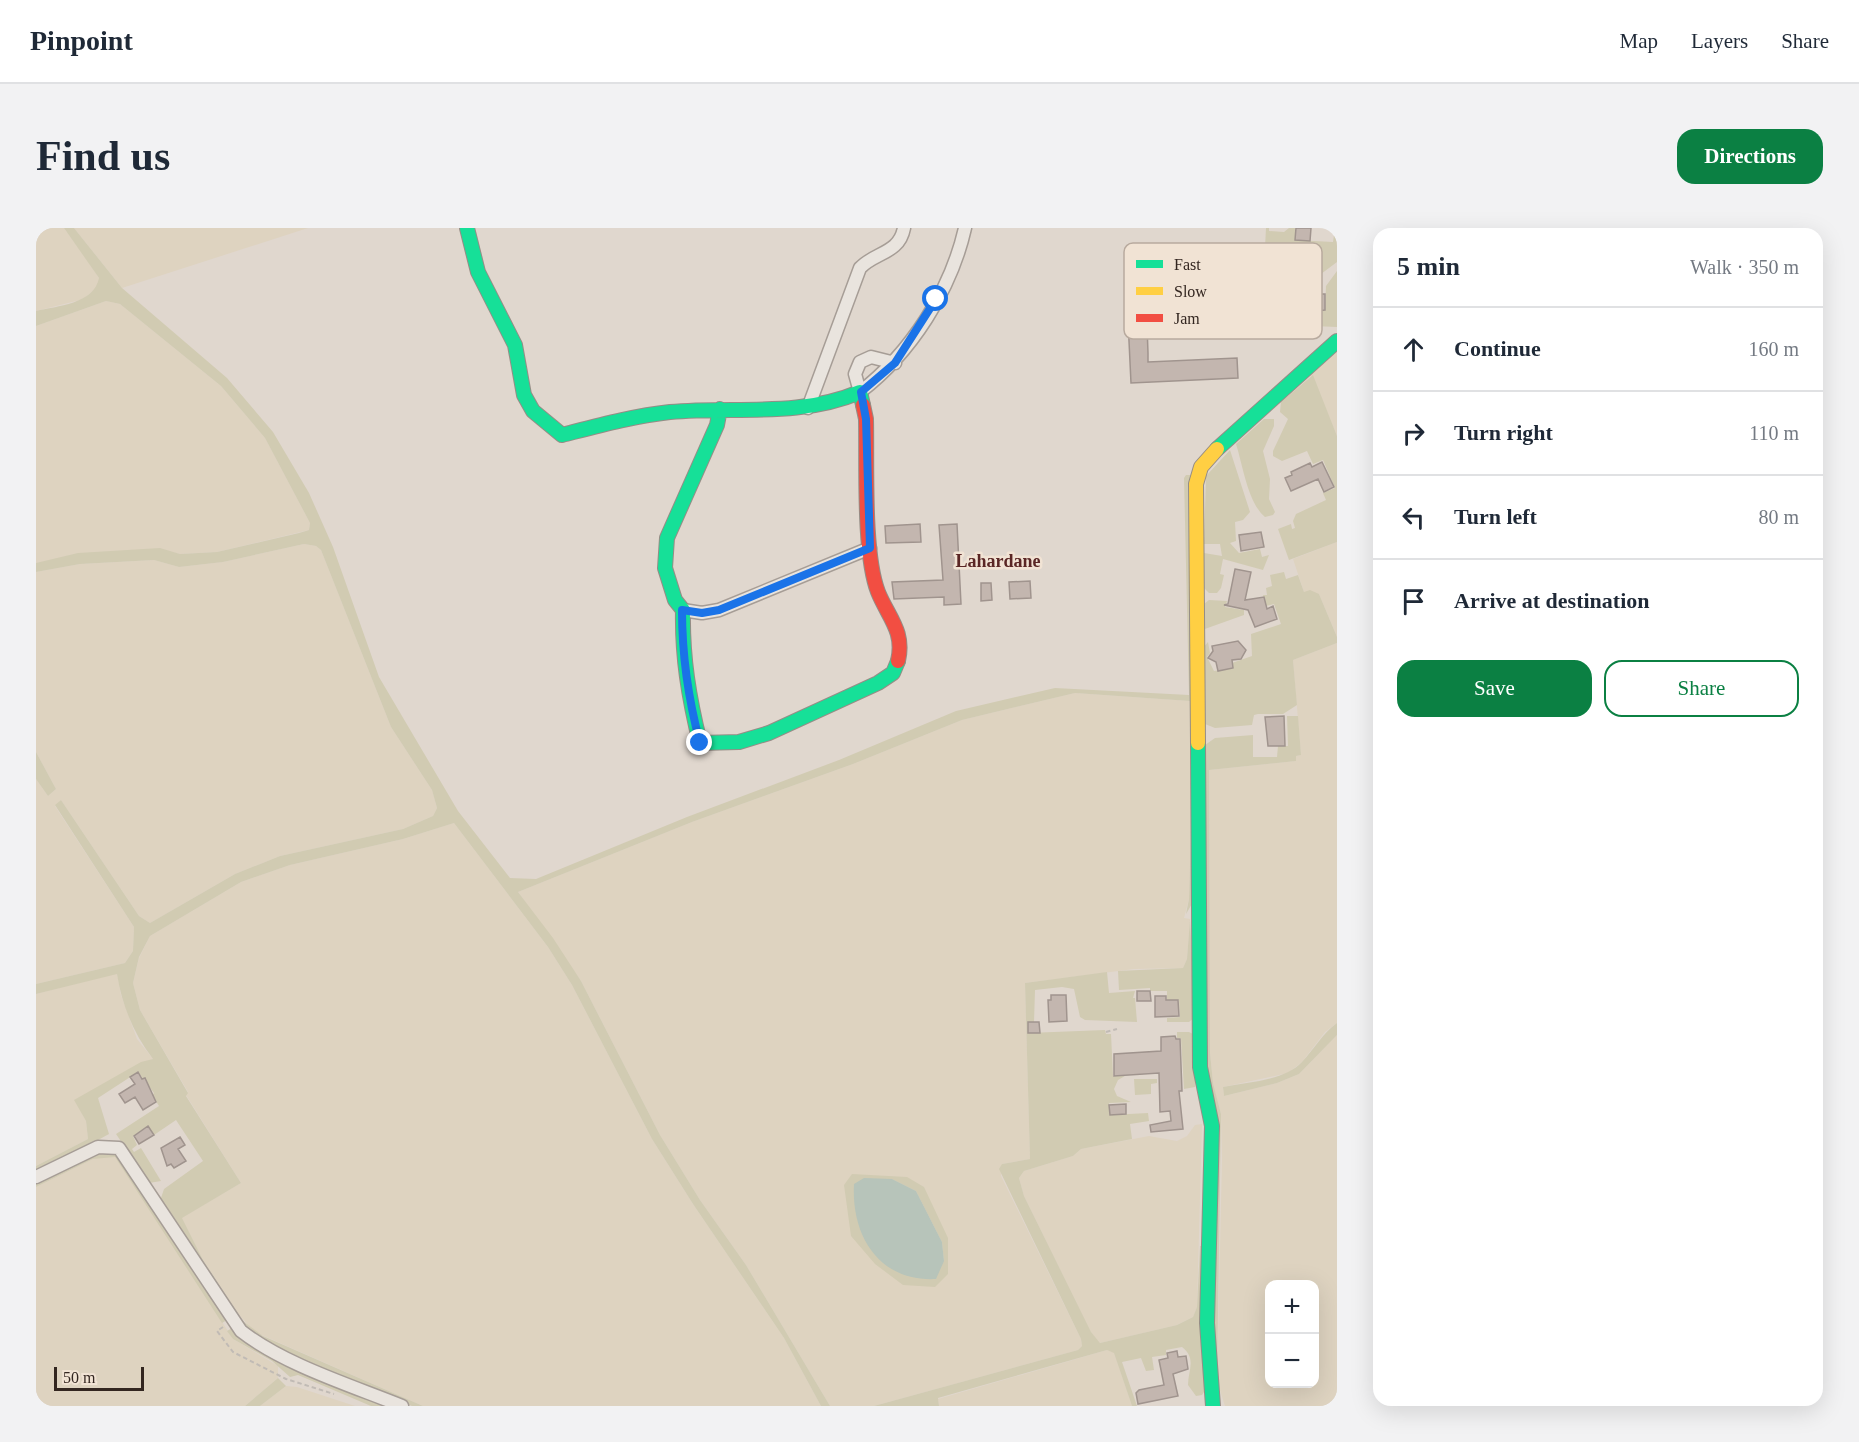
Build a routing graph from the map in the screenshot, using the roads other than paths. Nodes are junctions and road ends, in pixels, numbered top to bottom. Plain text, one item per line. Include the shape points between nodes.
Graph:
1 (467, 228) edge
2 (904, 228) edge
3 (965, 228) edge
4 (1337, 341) edge
5 (895, 363) junction
6 (861, 392) junction
7 (808, 408) junction
8 (720, 409) junction
9 (870, 548) junction
10 (682, 610) junction
11 (36, 1177) edge
12 (402, 1406) edge
13 (1213, 1406) edge

1 - 8 street via 478,272 515,345 524,395 533,411 562,435 668,412
2 - 7 street via 897,245 860,268
3 - 5 street via 948,279
4 - 13 street via 1211,454 1201,466 1196,484 1200,1066 1212,1126 1207,1323
5 - 6 street
5 - 6 street via 871,357 860,362 855,374
6 - 7 street via 843,401
6 - 9 street via 866,419
7 - 8 street
8 - 10 street via 667,538 665,568
9 - 10 street via 719,610
9 - 10 street via 878,592 894,619 898,636 899,658 892,673 769,733 739,742 700,743 686,685
11 - 12 street via 98,1147 119,1148 242,1331 320,1372

